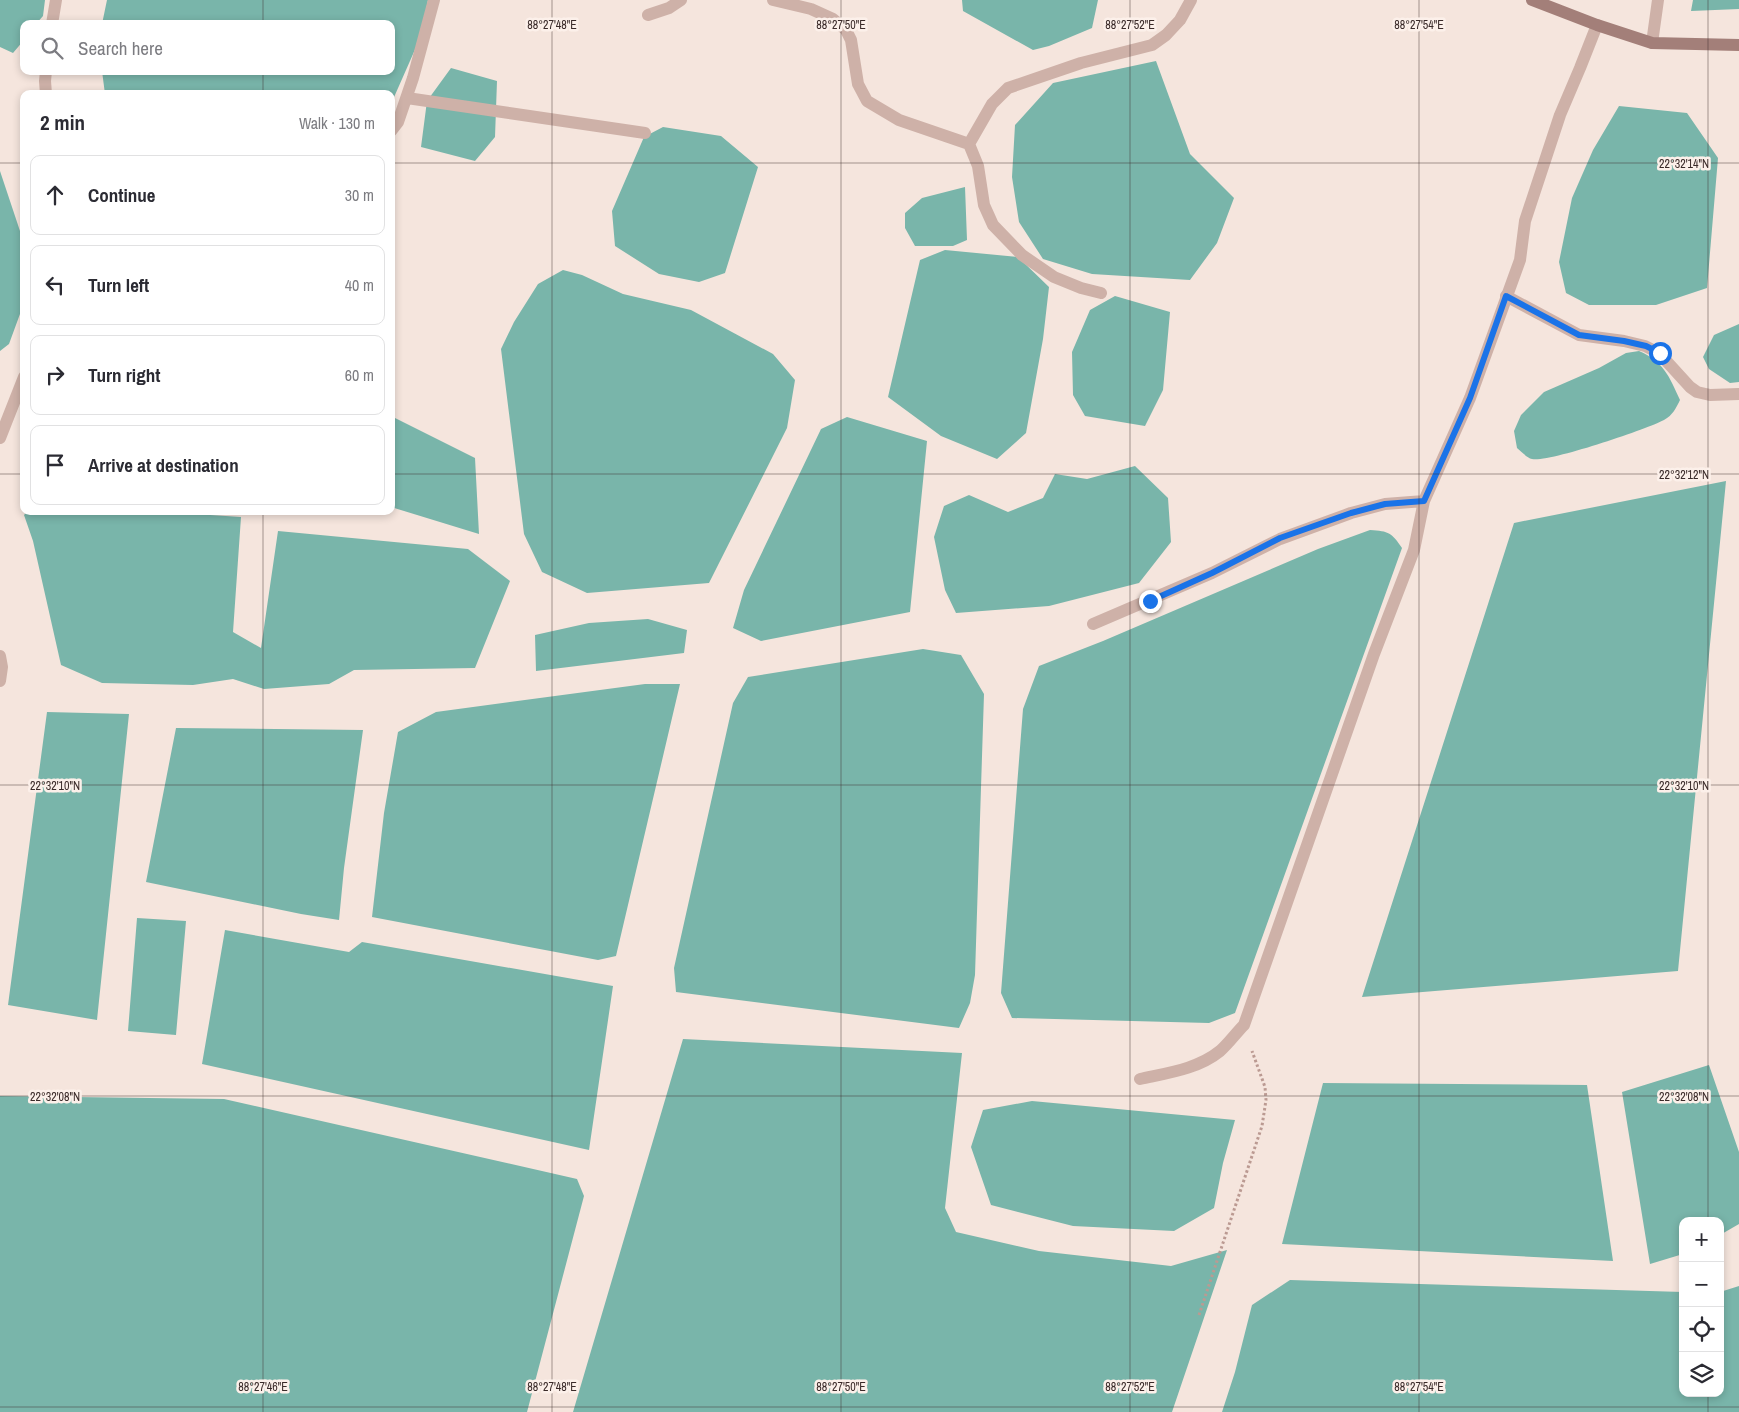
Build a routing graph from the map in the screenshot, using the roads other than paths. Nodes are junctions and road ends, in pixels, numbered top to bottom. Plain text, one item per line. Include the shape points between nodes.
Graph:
1 (56, 0) edge
2 (434, 0) edge
3 (681, 0) edge
4 (773, 0) edge
5 (1191, 0) edge
6 (1532, 0) edge
7 (1658, 0) edge
8 (648, 14) dead end
9 (53, 20) edge
10 (1597, 25) junction
11 (1652, 42) junction
12 (1739, 45) edge
13 (46, 75) edge
14 (46, 90) edge
15 (407, 98) junction
16 (395, 126) edge
17 (645, 133) dead end
18 (969, 144) junction
19 (1102, 293) dead end
20 (1506, 296) junction
21 (20, 387) edge
22 (1739, 394) edge
23 (0, 438) edge
24 (1424, 501) junction
25 (1093, 624) dead end
26 (0, 656) edge
27 (0, 681) edge
28 (1140, 1079) dead end

1 - 9 street
2 - 15 street
3 - 8 street via 669,8
4 - 18 street via 811,9 833,19 846,30 851,40 858,84 867,101 899,120
5 - 18 street via 1180,20 1152,45 1081,63 1008,88 992,104
6 - 10 street
7 - 11 street
10 - 11 street
10 - 20 street via 1560,115 1525,221 1520,260
11 - 12 street
13 - 14 street
15 - 16 street
15 - 17 street
18 - 19 street via 978,166 984,205 993,225 1022,255 1054,277
20 - 22 street via 1579,335 1646,346 1660,353 1698,392
20 - 24 street via 1470,398
21 - 23 street
24 - 25 street via 1385,504 1280,538 1212,573
24 - 28 street via 1414,550 1374,654 1244,1024 1221,1050 1204,1062
26 - 27 street

